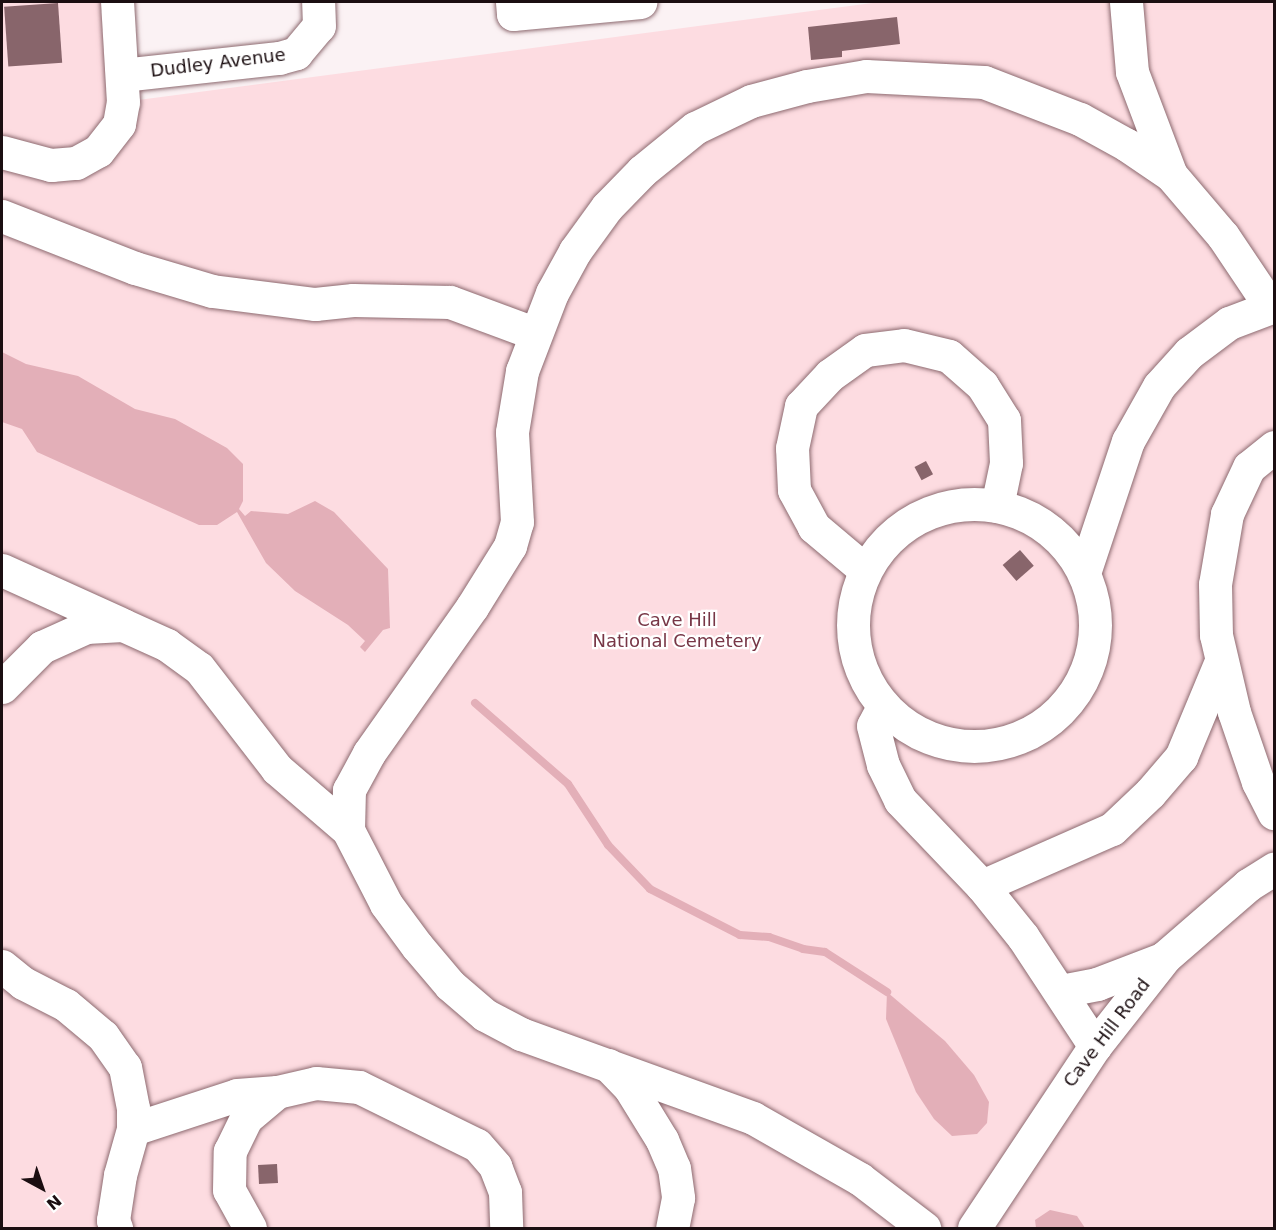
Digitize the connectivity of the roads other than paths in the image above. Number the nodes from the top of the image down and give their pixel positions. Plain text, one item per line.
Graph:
1 (117, 2) edge
2 (318, 2) edge
3 (512, 2) edge
4 (634, 2) edge
5 (1126, 2) edge
6 (560, 5) edge
7 (122, 75) junction
8 (2, 152) edge
9 (1171, 176) junction
10 (2, 216) edge
11 (1272, 306) edge
12 (534, 333) junction
13 (1275, 447) edge
14 (997, 506) junction
15 (2, 570) edge
16 (865, 570) junction
17 (1084, 573) junction
18 (123, 625) junction
19 (1221, 662) junction
20 (2, 687) edge
21 (883, 707) junction
22 (1275, 813) edge
23 (348, 830) junction
24 (1275, 869) edge
25 (981, 886) junction
26 (1165, 957) junction
27 (8, 977) edge
28 (1061, 991) junction
29 (1095, 1046) junction
30 (608, 1065) junction
31 (277, 1092) junction
32 (133, 1129) junction
33 (513, 1227) edge
34 (116, 1228) edge
35 (250, 1228) edge
36 (672, 1228) edge
37 (924, 1228) edge
38 (974, 1228) edge

1 - 7 street
2 - 7 street, Dudley Avenue
3 - 6 street
4 - 6 street
5 - 9 street
7 - 8 street
9 - 11 street
9 - 12 street
10 - 12 street
11 - 17 street
12 - 23 street
13 - 19 street
14 - 16 street
14 - 16 street
14 - 17 street
15 - 18 street
16 - 21 street
17 - 21 street
18 - 20 street
18 - 23 street
19 - 22 street
19 - 25 street
21 - 25 street
23 - 30 street
24 - 26 street, Cave Hill Road
25 - 28 street
26 - 28 street
26 - 29 street, Cave Hill Road
27 - 32 street
28 - 29 street
29 - 38 street, Cave Hill Road
30 - 36 street
30 - 37 street
31 - 32 street
31 - 33 street
31 - 35 street
32 - 34 street

